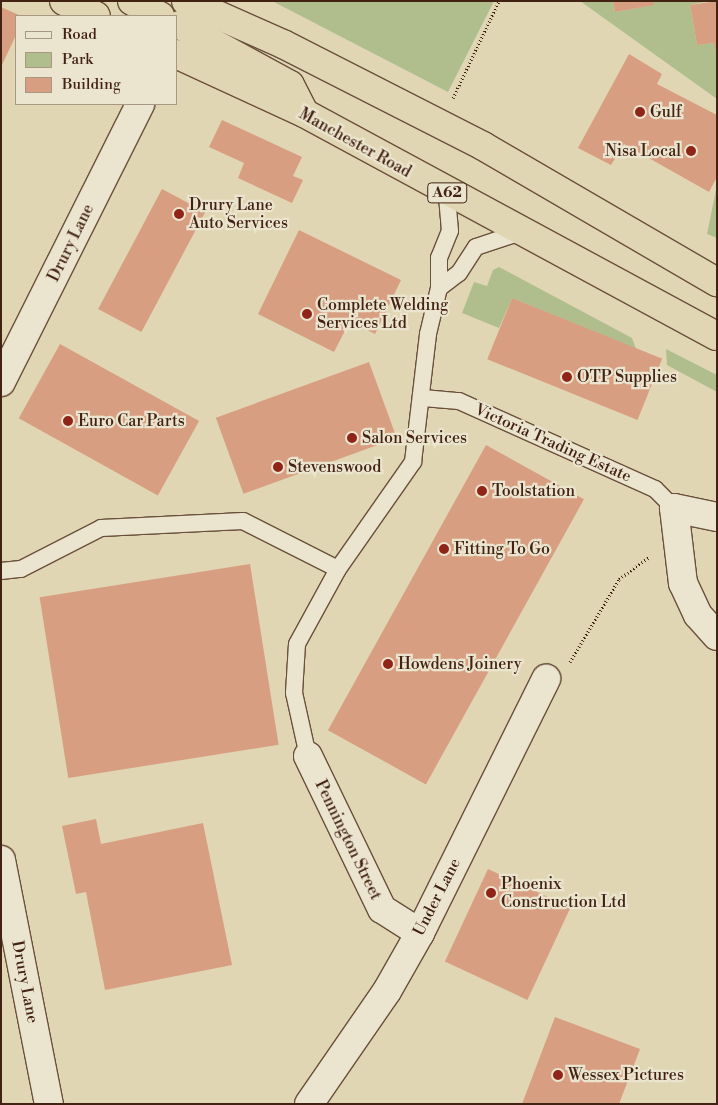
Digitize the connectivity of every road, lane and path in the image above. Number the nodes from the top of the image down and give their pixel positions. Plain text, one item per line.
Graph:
1 (64, 1) edge
2 (132, 1) edge
3 (499, 1) edge
4 (94, 15) edge
5 (172, 15) edge
6 (180, 18) edge
7 (178, 55) edge
8 (452, 99) dead end
9 (140, 105) edge
10 (304, 113) junction
11 (447, 193) junction
12 (521, 232) junction
13 (717, 282) edge
14 (440, 288) junction
15 (717, 336) edge
16 (1, 382) edge
17 (423, 398) junction
18 (674, 508) junction
19 (717, 516) edge
20 (677, 552) junction
21 (338, 569) junction
22 (1, 571) edge
23 (717, 636) edge
24 (543, 686) joint
25 (308, 756) joint
26 (1, 860) edge
27 (420, 933) junction
28 (9, 939) edge
29 (48, 1104) edge
30 (309, 1104) edge

1 - 4 highway
2 - 5 highway
3 - 8 path
6 - 10 highway
6 - 13 highway
7 - 10 highway, Manchester Road / A62
9 - 16 street, Drury Lane
10 - 11 highway, Manchester Road / A62
11 - 12 highway, Manchester Road / A62
11 - 14 lane
12 - 14 lane
12 - 15 highway, Manchester Road / A62
14 - 17 lane
17 - 18 lane, Victoria Trading Estate
17 - 21 lane
18 - 19 street
18 - 20 street
20 - 23 street
20 - 24 path
21 - 22 lane
21 - 25 lane
24 - 27 street, Under Lane
25 - 27 street, Pennington Street
26 - 28 street, Drury Lane
27 - 30 street, Under Lane
28 - 29 street, Drury Lane

